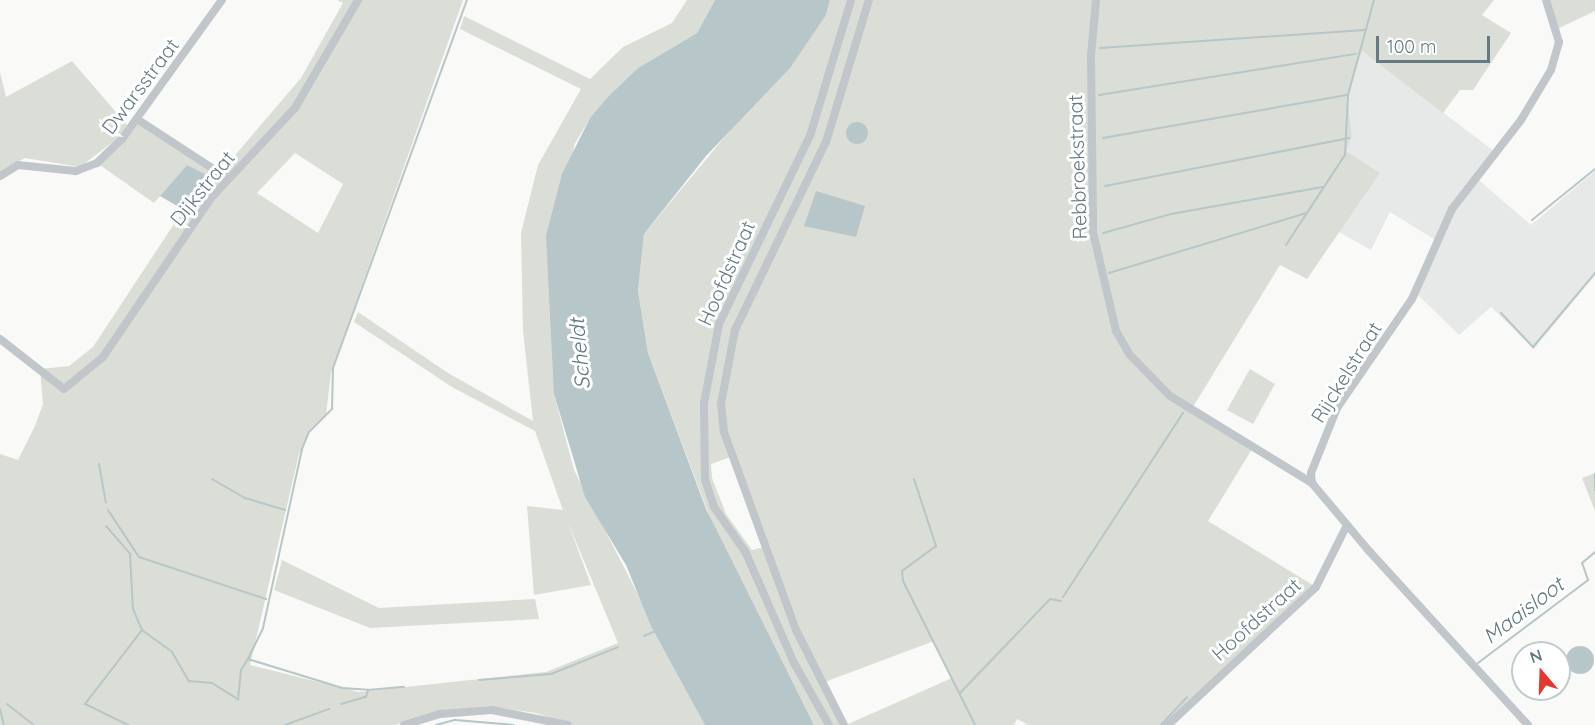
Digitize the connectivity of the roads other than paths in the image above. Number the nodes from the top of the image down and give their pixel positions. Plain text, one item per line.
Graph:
1 (222, 0) edge
2 (358, 0) edge
3 (851, 0) edge
4 (869, 0) edge
5 (1096, 0) edge
6 (1546, 0) edge
7 (137, 119) junction
8 (0, 176) edge
9 (226, 178) junction
10 (0, 339) edge
11 (1312, 483) junction
12 (1347, 525) junction
13 (404, 725) edge
14 (568, 725) edge
15 (829, 725) edge
16 (844, 725) edge
17 (1168, 725) edge
18 (1528, 725) edge

1 - 7 street, Dwarsstraat
2 - 9 street, Dijkstraat
3 - 15 street, Hoofdstraat
4 - 16 street, Hoofdstraat
5 - 11 street, Rebbroekstraat
6 - 11 street, Rijckelstraat
7 - 8 street, Dwarsstraat
7 - 9 street
9 - 10 street, Dijkstraat
11 - 12 street
12 - 17 street, Hoofdstraat
12 - 18 street
13 - 14 street

